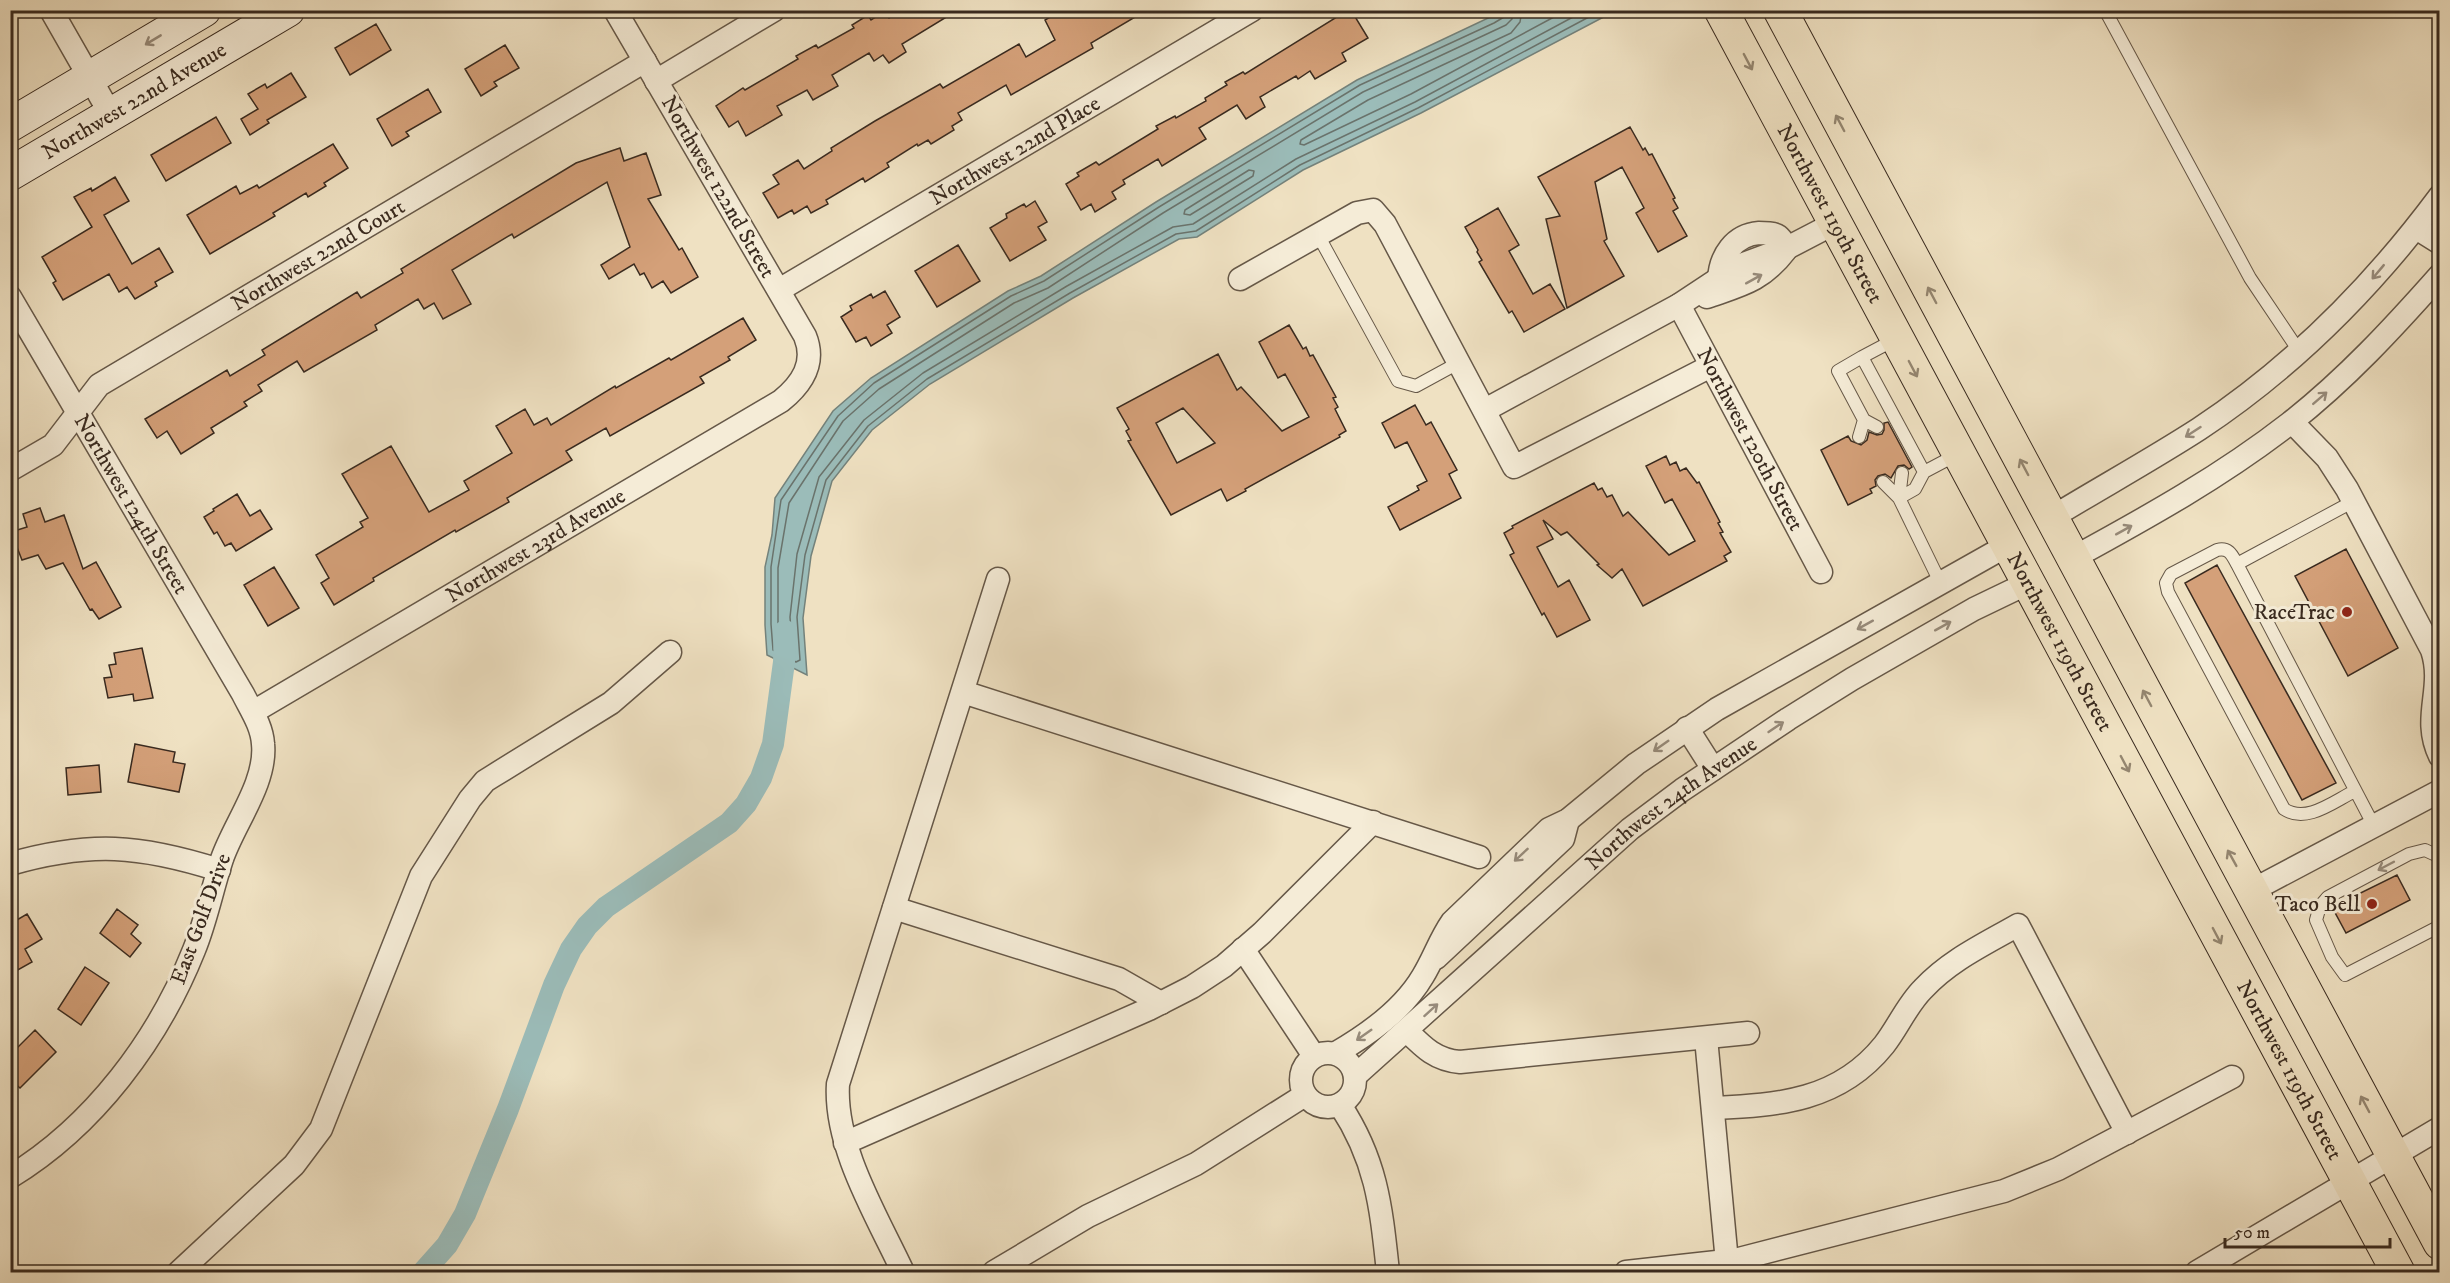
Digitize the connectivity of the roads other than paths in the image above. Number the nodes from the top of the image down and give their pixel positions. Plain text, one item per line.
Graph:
1 (51, 10) edge
2 (204, 10) edge
3 (288, 10) edge
4 (615, 10) edge
5 (774, 10) edge
6 (1252, 10) edge
7 (1721, 10) edge
8 (1780, 10) edge
9 (2105, 10) edge
10 (645, 61) junction
11 (90, 78) junction
12 (656, 81) junction
13 (111, 115) junction
14 (10, 125) edge
15 (10, 174) edge
16 (2439, 196) edge
17 (1835, 223) junction
18 (2416, 228) junction
19 (1318, 235) junction
20 (2439, 243) edge
21 (1788, 248) junction
22 (2439, 275) edge
23 (1240, 279) dead end
24 (779, 290) junction
25 (10, 297) edge
26 (1679, 305) junction
27 (1897, 339) junction
28 (2299, 351) junction
29 (1862, 357) junction
30 (1460, 362) junction
31 (1711, 366) junction
32 (807, 368) joint
33 (1485, 410) junction
34 (78, 413) junction
35 (1864, 420) junction
36 (2292, 422) junction
37 (1877, 427) dead end
38 (1859, 437) dead end
39 (1958, 453) junction
40 (10, 470) edge
41 (1902, 472) dead end
42 (1924, 472) junction
43 (1883, 482) dead end
44 (1899, 498) junction
45 (2354, 501) junction
46 (2051, 518) junction
47 (2008, 545) junction
48 (2073, 558) junction
49 (2237, 564) junction
50 (1821, 572) dead end
51 (998, 579) dead end
52 (1940, 582) junction
53 (2028, 583) junction
54 (670, 652) dead end
55 (963, 692) junction
56 (253, 712) junction
57 (1687, 728) junction
58 (2439, 756) edge
59 (1713, 769) junction
60 (2355, 790) junction
61 (2439, 791) edge
62 (1568, 820) junction
63 (1373, 822) junction
64 (2374, 826) junction
65 (1479, 857) dead end
66 (2439, 857) edge
67 (10, 864) edge
68 (219, 870) junction
69 (2251, 891) junction
70 (894, 908) junction
71 (2439, 926) edge
72 (1471, 927) junction
73 (1243, 949) junction
74 (1493, 953) junction
75 (1431, 962) junction
76 (1161, 1003) junction
77 (1407, 1031) junction
78 (1748, 1034) dead end
79 (1706, 1038) junction
80 (1325, 1055) junction
81 (1355, 1076) junction
82 (2232, 1077) dead end
83 (1305, 1095) junction
84 (1340, 1105) junction
85 (1714, 1108) junction
86 (2439, 1128) edge
87 (2127, 1133) junction
88 (845, 1143) junction
89 (2393, 1155) junction
90 (10, 1177) edge
91 (2350, 1182) junction
92 (2439, 1243) edge
93 (1727, 1262) junction
94 (179, 1272) edge
95 (903, 1272) edge
96 (994, 1272) edge
97 (1388, 1272) edge
98 (1626, 1272) edge
99 (2197, 1272) edge
100 (2398, 1272) edge

1 - 11 street
2 -> 11 main road, Northwest 22nd Avenue
3 - 13 main road, Northwest 22nd Avenue
4 - 10 street, Northwest 122nd Street
5 - 12 street
6 - 24 street, Northwest 22nd Place
7 -> 17 highway, Northwest 119th Street
46 -> 8 highway
9 - 28 lane
10 - 12 street, Northwest 122nd Street
10 - 34 street, Northwest 22nd Court
11 - 13 street
11 - 14 main road, Northwest 22nd Avenue
12 - 24 street, Northwest 122nd Street
13 - 15 main road, Northwest 22nd Avenue
16 - 18 street
17 - 21 street
17 - 27 highway, Northwest 119th Street
18 - 20 street
18 -> 28 street
19 - 23 street
19 - 30 lane
19 - 30 street
26 -> 21 street
21 - 26 street
36 -> 22 street
24 - 32 street, Northwest 122nd Street
25 - 34 street, Northwest 124th Street
26 - 31 street, Northwest 120th Street
26 - 33 street
27 - 29 lane
27 -> 39 highway, Northwest 119th Street
28 -> 46 street
29 - 35 lane
29 - 42 lane
30 - 33 street
31 - 33 street
31 - 50 street, Northwest 120th Street
32 - 56 street, Northwest 23rd Avenue
34 - 40 street, Northwest 22nd Court
34 - 56 street, Northwest 124th Street
35 - 37 lane
35 - 38 lane
36 - 45 street
48 -> 36 street
39 - 42 lane
39 - 47 highway, Northwest 119th Street
41 - 44 lane
42 - 44 lane
43 - 44 lane
44 - 52 lane
45 - 49 lane
45 - 58 street
46 - 47 highway
46 - 48 highway
47 - 52 street, Northwest 24th Avenue
47 - 53 highway, Northwest 119th Street
48 - 53 highway
69 -> 48 highway
49 - 60 lane
49 - 60 lane
51 - 55 street
52 -> 57 street, Northwest 24th Avenue
59 -> 53 street, Northwest 24th Avenue
53 -> 91 highway, Northwest 119th Street
54 - 94 street
55 - 63 street
55 - 70 street
56 - 68 street, East Golf Drive
57 - 59 street
57 -> 62 street, Northwest 24th Avenue
59 - 74 street, Northwest 24th Avenue
60 - 64 lane
61 - 64 street
62 - 72 street, Northwest 24th Avenue
62 -> 75 street, Northwest 24th Avenue
63 - 65 street
63 - 73 street
64 - 69 street
66 -> 71 lane
67 - 68 street
68 - 90 street, East Golf Drive
89 -> 69 highway
70 - 76 street
70 - 88 street
72 - 74 street
72 - 75 street, Northwest 24th Avenue
73 - 76 street
73 - 80 street
77 -> 74 street, Northwest 24th Avenue
75 -> 80 street, Northwest 24th Avenue
76 - 88 street
77 - 79 street
77 - 81 street, Northwest 24th Avenue
78 - 79 street
79 - 85 street
80 - 81 street
80 - 83 street
81 - 84 street
82 - 87 street
83 - 84 street
83 - 96 street
84 - 97 street
85 - 87 street
85 - 93 street
86 - 89 street
87 - 93 street
88 - 95 street
89 - 91 street
89 - 92 highway
91 - 99 street
91 - 100 highway, Northwest 119th Street
93 - 98 street

